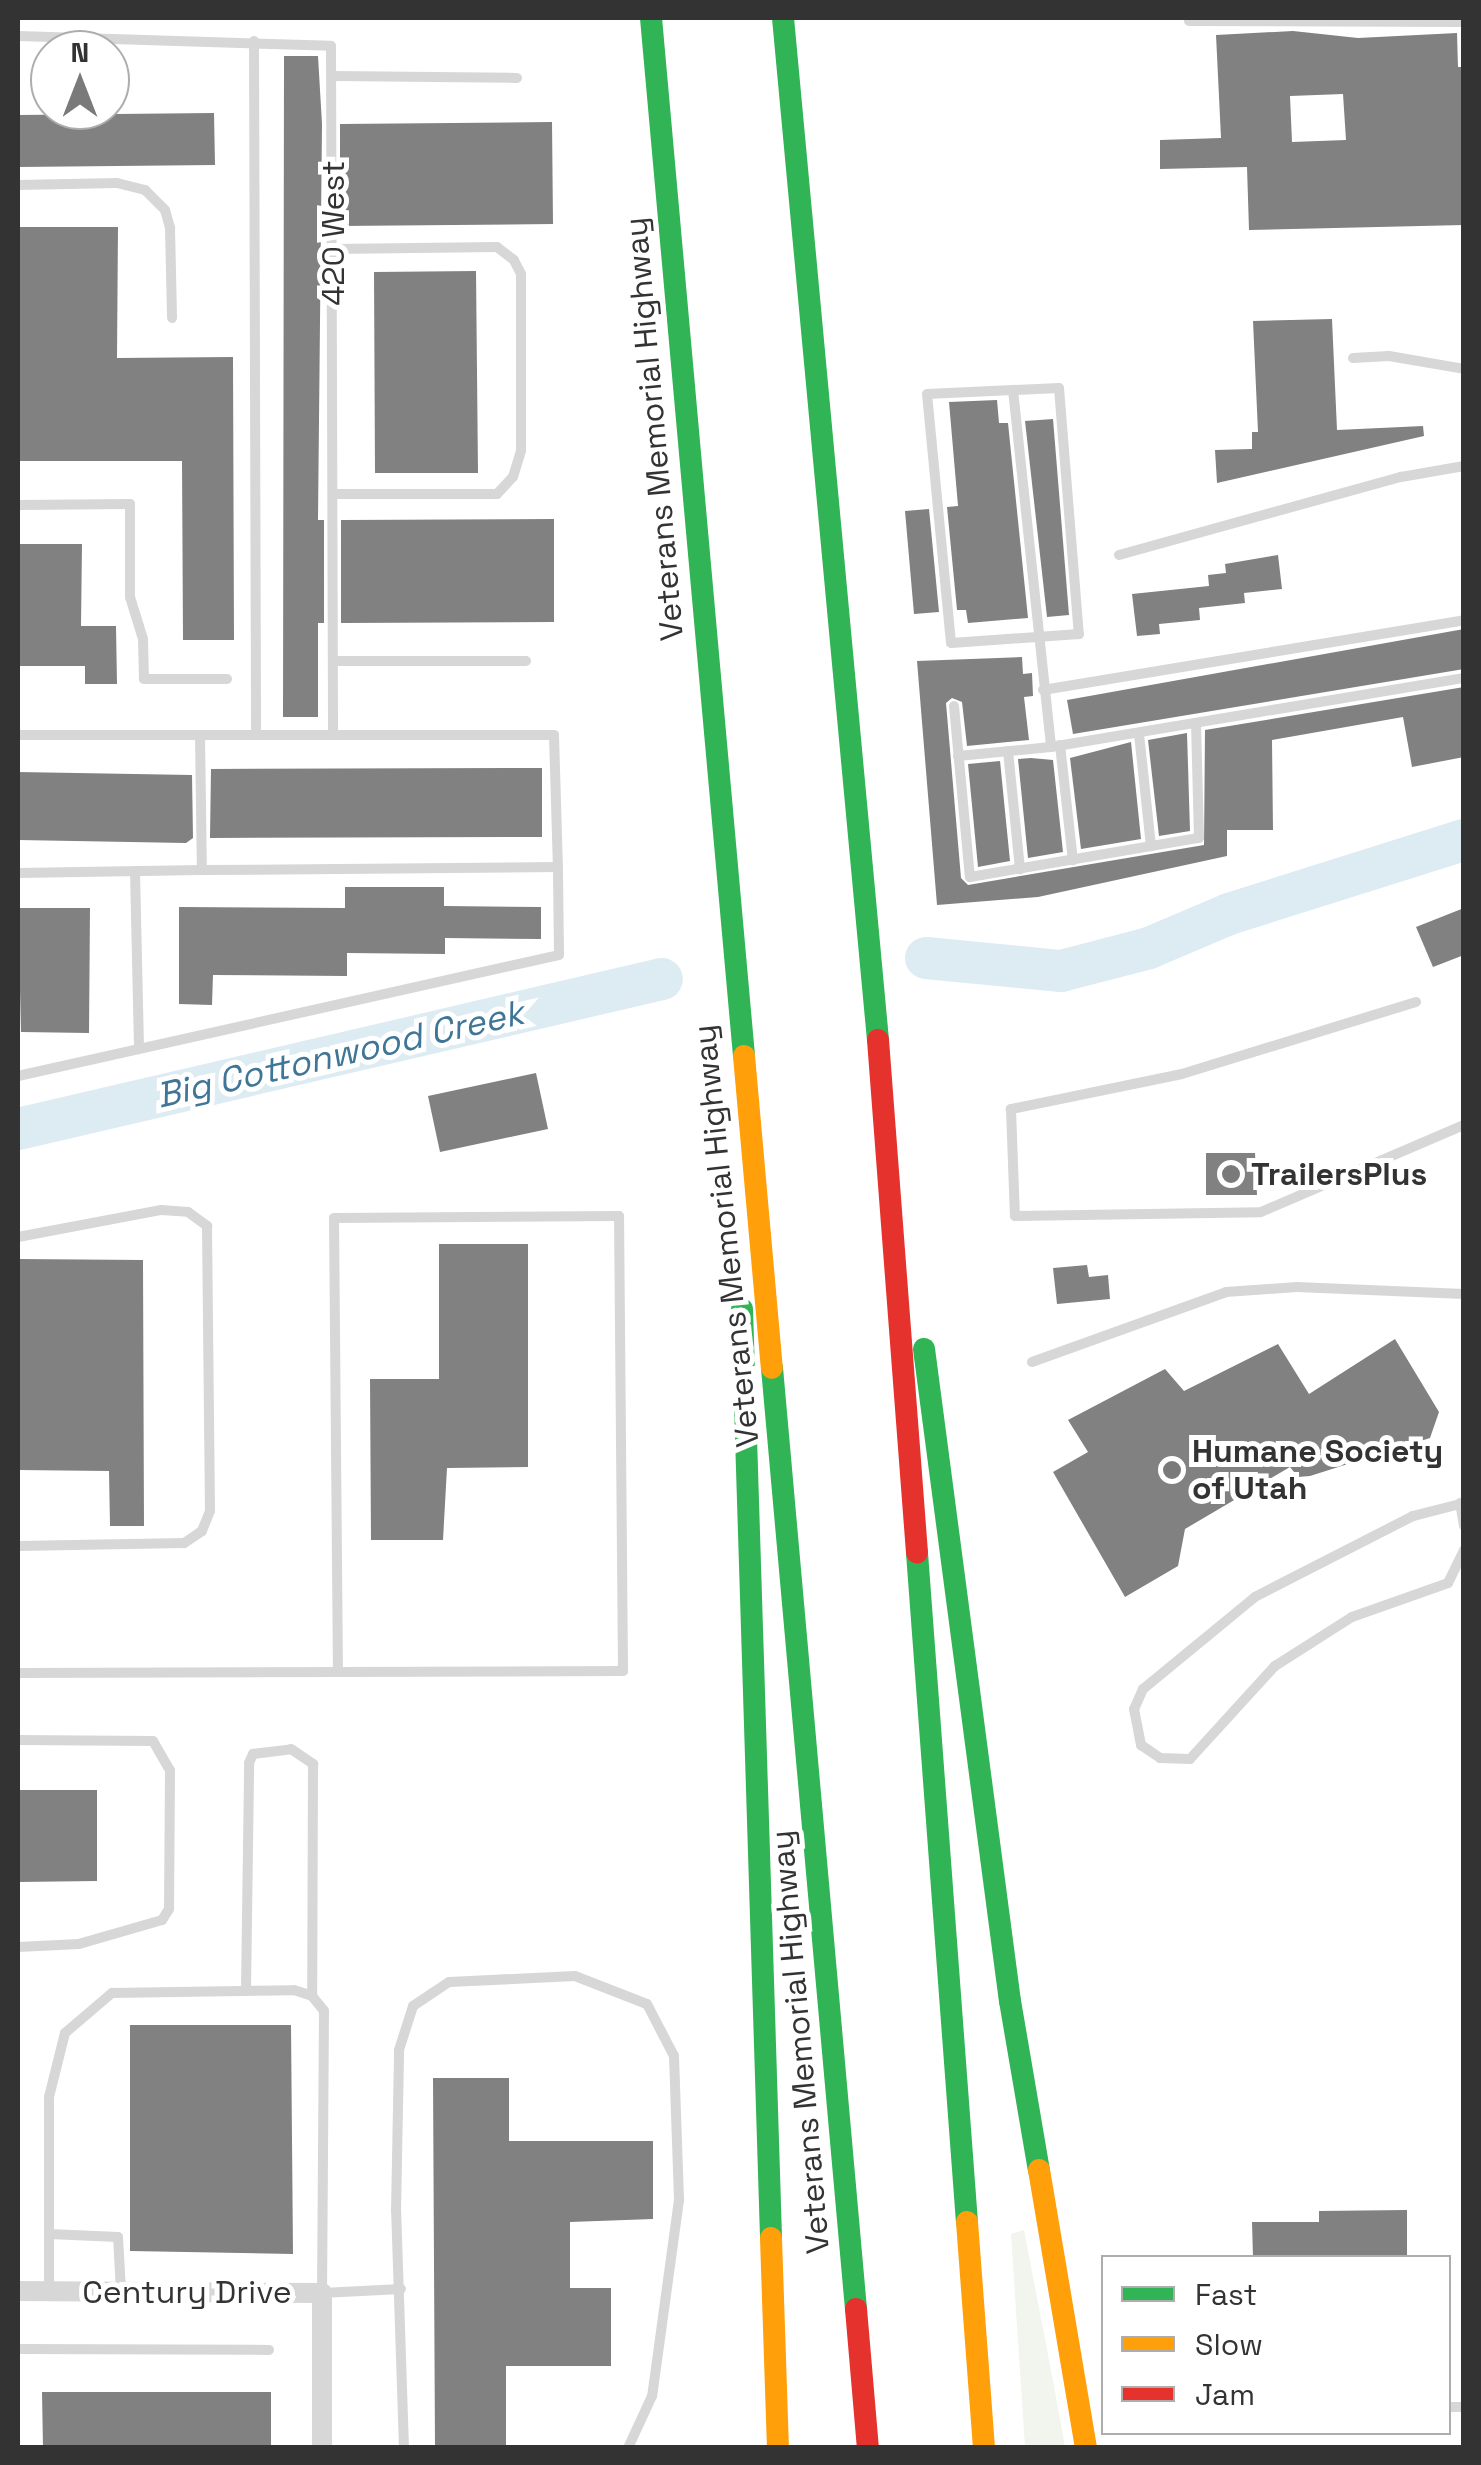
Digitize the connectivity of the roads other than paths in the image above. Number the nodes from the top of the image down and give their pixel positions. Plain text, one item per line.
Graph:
1 (651, 18) edge
2 (782, 18) edge
3 (1189, 21) dead end
4 (1464, 22) edge
5 (18, 36) edge
6 (254, 41) junction
7 (334, 76) junction
8 (516, 78) dead end
9 (18, 184) edge
10 (333, 248) junction
11 (172, 318) dead end
12 (1352, 358) dead end
13 (1464, 370) edge
14 (1013, 390) junction
15 (1464, 466) edge
16 (333, 494) junction
17 (18, 505) edge
18 (1118, 555) dead end
19 (1464, 620) edge
20 (1036, 638) junction
21 (333, 661) junction
22 (526, 661) dead end
23 (1464, 678) edge
24 (227, 679) dead end
25 (1043, 690) junction
26 (954, 706) dead end
27 (1196, 725) junction
28 (1140, 734) junction
29 (18, 735) edge
30 (200, 735) junction
31 (256, 735) junction
32 (333, 735) junction
33 (1056, 746) junction
34 (1008, 752) junction
35 (958, 756) junction
36 (1152, 846) junction
37 (1073, 860) junction
38 (558, 867) junction
39 (1020, 869) junction
40 (202, 870) junction
41 (135, 871) junction
42 (18, 873) edge
43 (871, 945) junction
44 (732, 966) junction
45 (1416, 1002) dead end
46 (139, 1046) junction
47 (18, 1076) edge
48 (1464, 1125) edge
49 (18, 1237) edge
50 (1464, 1294) edge
51 (1032, 1362) dead end
52 (1462, 1503) edge
53 (1464, 1526) edge
54 (18, 1546) edge
55 (1464, 1550) edge
56 (18, 1672) edge
57 (338, 1672) junction
58 (18, 1740) edge
59 (18, 1947) edge
60 (246, 1990) junction
61 (312, 1996) junction
62 (49, 2234) junction
63 (401, 2289) junction
64 (18, 2291) edge
65 (49, 2291) junction
66 (121, 2291) junction
67 (322, 2292) junction
68 (18, 2349) edge
69 (269, 2350) dead end
70 (322, 2448) edge
71 (404, 2448) edge
72 (628, 2448) edge
73 (778, 2448) edge
74 (868, 2448) edge
75 (984, 2448) edge
76 (1086, 2448) edge

1 - 44 highway, Veterans Memorial Highway
2 - 43 highway
3 - 4 lane
5 - 6 lane
6 - 7 lane
6 - 31 lane
7 - 8 lane
7 - 10 lane, 420 West
9 - 11 lane
10 - 16 lane, 420 West
10 - 16 lane
12 - 13 lane
14 - 20 lane
14 - 20 lane
14 - 20 lane
15 - 18 lane
16 - 21 lane, 420 West
17 - 24 lane
19 - 25 lane
20 - 25 lane
21 - 22 lane
21 - 32 lane, 420 West
23 - 27 lane
25 - 33 lane
26 - 35 lane
27 - 28 lane
27 - 36 lane
28 - 33 lane
28 - 36 lane
29 - 30 lane
30 - 31 lane
30 - 40 lane
31 - 32 lane
32 - 38 lane
33 - 34 lane
33 - 37 lane
34 - 35 lane
34 - 39 lane
35 - 39 lane
36 - 37 lane
37 - 39 lane
38 - 40 lane
38 - 46 lane
40 - 41 lane
41 - 42 lane
41 - 46 lane
43 - 75 highway
43 - 76 highway
44 - 73 highway
44 - 74 highway, Veterans Memorial Highway
45 - 48 lane
46 - 47 lane
49 - 54 lane
50 - 51 lane
52 - 53 lane
52 - 55 lane
56 - 57 lane
57 - 57 lane
58 - 59 lane
60 - 61 lane
60 - 61 lane
60 - 62 lane
61 - 67 lane
62 - 65 lane
62 - 66 lane
63 - 67 lane
63 - 71 lane
63 - 72 lane
64 - 65 street, Century Drive
65 - 66 street, Century Drive
66 - 67 street, Century Drive
67 - 70 street, Century Drive
68 - 69 lane

